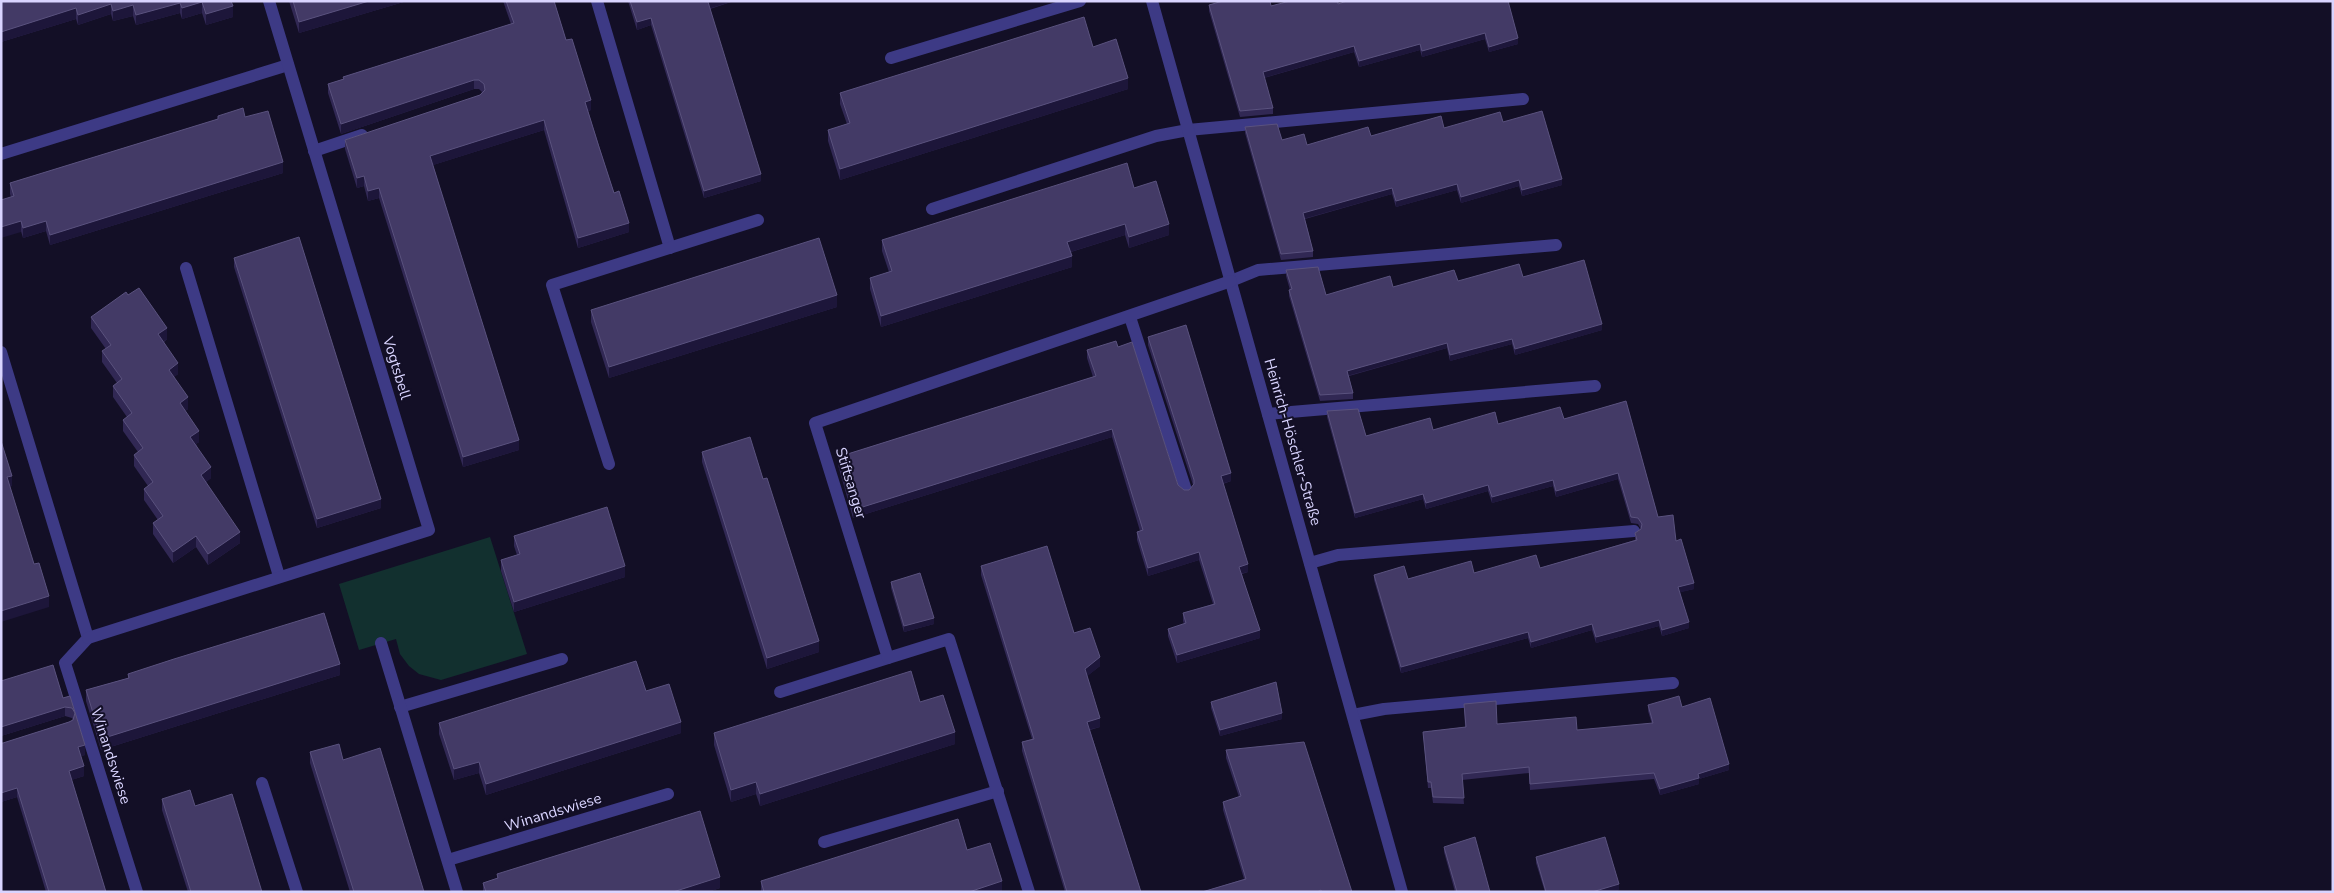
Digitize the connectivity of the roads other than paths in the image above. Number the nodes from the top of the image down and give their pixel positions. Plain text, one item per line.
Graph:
1 (270, 1) edge
2 (597, 1) edge
3 (1080, 1) edge
4 (1152, 1) edge
5 (891, 58) dead end
6 (288, 65) junction
7 (1523, 99) dead end
8 (378, 130) edge
9 (1188, 130) junction
10 (314, 151) junction
11 (1, 154) edge
12 (932, 209) dead end
13 (758, 220) dead end
14 (1556, 245) dead end
15 (670, 248) junction
16 (186, 268) dead end
17 (1231, 280) junction
18 (1130, 317) junction
19 (1, 352) edge
20 (1595, 386) dead end
21 (1268, 414) junction
22 (609, 464) dead end
23 (1186, 490) edge
24 (1634, 530) dead end
25 (1310, 563) junction
26 (279, 576) junction
27 (88, 638) junction
28 (381, 643) dead end
29 (888, 658) junction
30 (562, 659) dead end
31 (1673, 683) dead end
32 (780, 692) dead end
33 (400, 707) junction
34 (1353, 716) junction
35 (262, 783) dead end
36 (998, 791) junction
37 (668, 794) dead end
38 (824, 842) dead end
39 (448, 860) junction
40 (137, 892) edge
41 (297, 892) edge
42 (458, 892) edge
43 (1029, 892) edge
44 (1402, 892) edge

1 - 6 street, Vogtsbell
2 - 15 street
3 - 5 street
4 - 9 street, Heinrich-Höschler-Straße
6 - 10 street, Vogtsbell
6 - 11 street
7 - 9 street
8 - 10 street
9 - 12 street
9 - 17 street, Heinrich-Höschler-Straße
10 - 26 street, Vogtsbell
13 - 15 street
14 - 17 street, Stiftsanger
15 - 22 street
16 - 26 street
17 - 18 street, Stiftsanger
17 - 21 street, Heinrich-Höschler-Straße
18 - 23 street
18 - 29 street, Stiftsanger
19 - 27 street
20 - 21 street
21 - 25 street, Heinrich-Höschler-Straße
24 - 25 street
25 - 34 street, Heinrich-Höschler-Straße
26 - 27 street, Vogtsbell
27 - 40 street, Winandswiese
28 - 33 street
29 - 32 street
29 - 36 street
30 - 33 street
31 - 34 street
33 - 39 street
34 - 44 street, Heinrich-Höschler-Straße
35 - 41 street
36 - 38 street
36 - 43 street
37 - 39 street, Winandswiese
39 - 42 street

